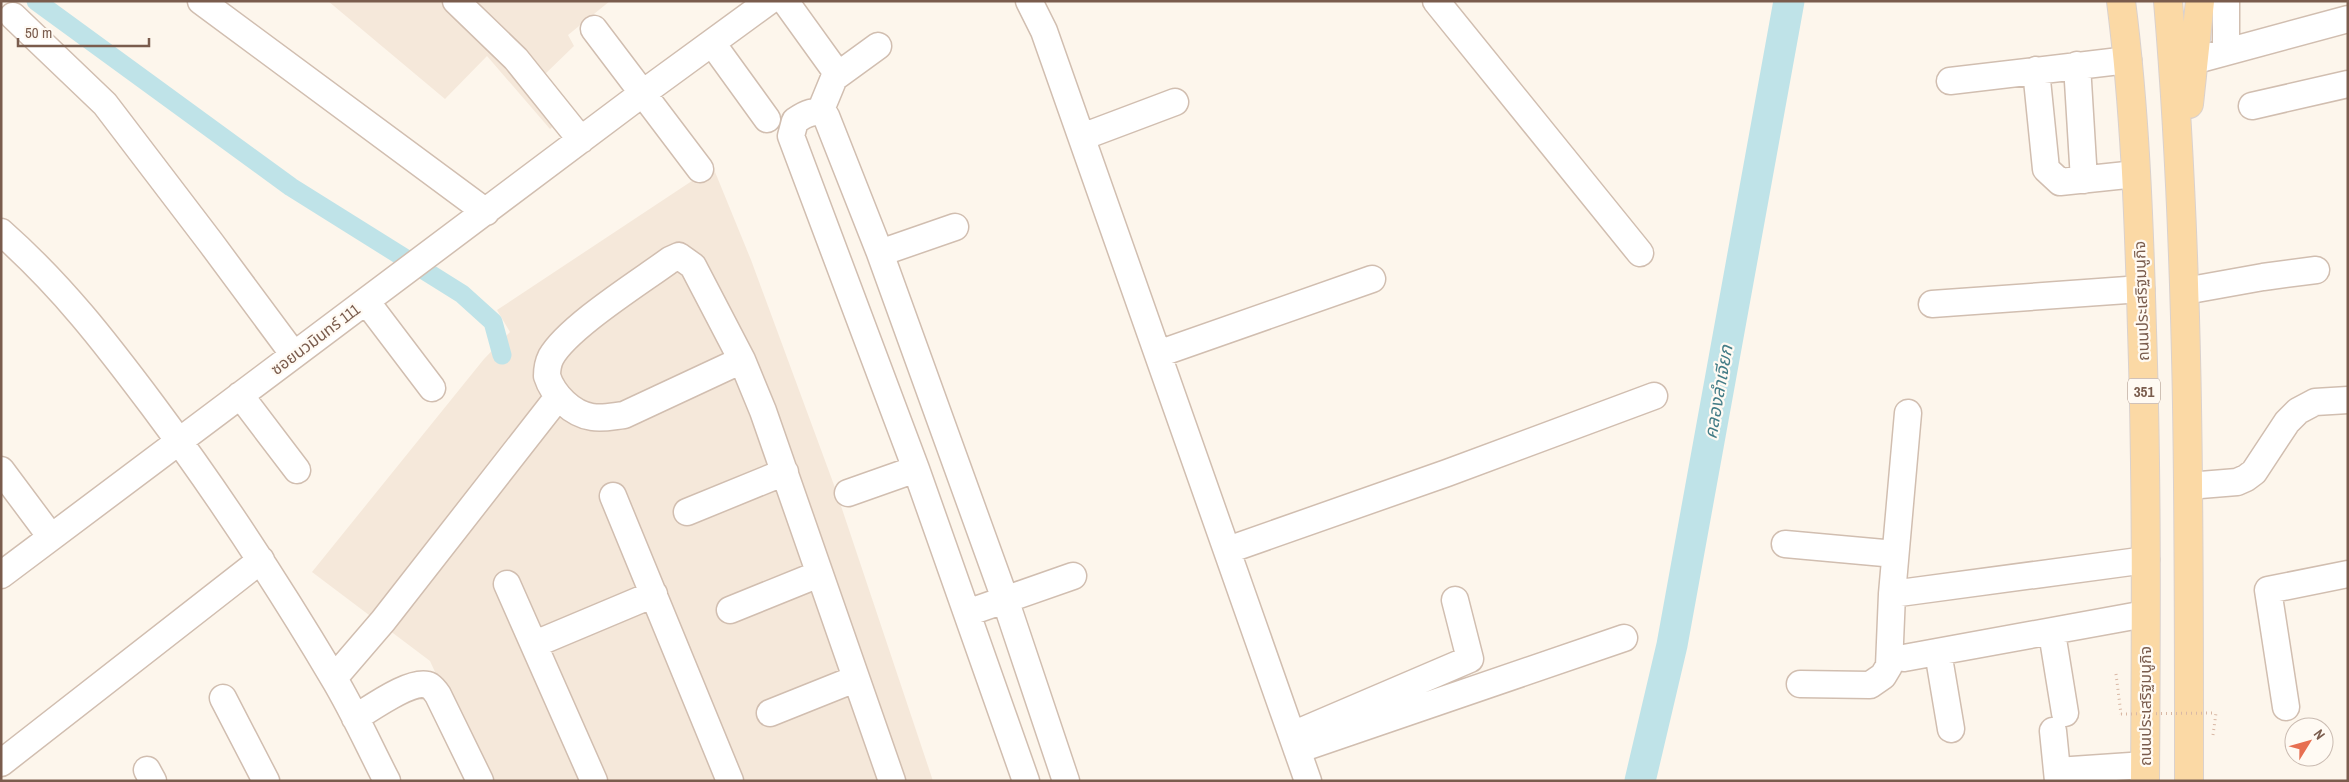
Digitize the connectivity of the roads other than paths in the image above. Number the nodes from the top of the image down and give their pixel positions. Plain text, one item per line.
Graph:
1 (456, 1) edge
2 (1028, 1) edge
3 (1436, 1) edge
4 (2121, 1) edge
5 (2168, 1) edge
6 (2200, 1) edge
7 (2226, 1) edge
8 (772, 2) edge
9 (208, 3) edge
10 (13, 16) dead end
11 (2348, 19) edge
12 (594, 29) dead end
13 (712, 43) junction
14 (878, 46) dead end
15 (2226, 52) junction
16 (2128, 60) junction
17 (2193, 61) junction
18 (2077, 65) junction
19 (834, 69) dead end
20 (2036, 70) junction
21 (1950, 81) dead end
22 (2348, 84) edge
23 (643, 93) junction
24 (1175, 102) dead end
25 (2252, 106) dead end
26 (820, 112) junction
27 (767, 119) dead end
28 (1082, 138) junction
29 (581, 140) junction
30 (700, 169) dead end
31 (2136, 174) junction
32 (2084, 180) junction
33 (2180, 185) junction
34 (486, 212) junction
35 (955, 227) dead end
36 (1, 232) edge
37 (880, 253) junction
38 (1640, 253) dead end
39 (2316, 270) dead end
40 (1372, 279) dead end
41 (2141, 289) junction
42 (2185, 291) junction
43 (366, 301) junction
44 (1932, 304) dead end
45 (1158, 354) junction
46 (294, 355) junction
47 (742, 360) junction
48 (432, 388) dead end
49 (240, 395) junction
50 (1654, 396) dead end
51 (558, 397) junction
52 (2348, 400) edge
53 (1908, 412) dead end
54 (180, 442) junction
55 (916, 469) junction
56 (1, 470) edge
57 (297, 470) dead end
58 (785, 472) junction
59 (2188, 486) junction
60 (848, 493) dead end
61 (613, 496) dead end
62 (687, 512) dead end
63 (51, 537) junction
64 (1785, 544) dead end
65 (1228, 550) junction
66 (1895, 554) junction
67 (261, 560) junction
68 (2146, 560) junction
69 (819, 574) junction
70 (2348, 574) edge
71 (1, 575) edge
72 (1073, 576) dead end
73 (507, 584) dead end
74 (654, 594) junction
75 (1892, 594) junction
76 (1006, 599) junction
77 (1455, 600) dead end
78 (730, 610) dead end
79 (967, 613) junction
80 (2145, 614) junction
81 (2052, 632) junction
82 (1624, 638) dead end
83 (535, 644) junction
84 (1938, 652) junction
85 (1904, 658) dead end
86 (334, 678) junction
87 (855, 679) junction
88 (1800, 684) dead end
89 (223, 698) dead end
90 (2286, 708) dead end
91 (770, 713) dead end
92 (354, 718) junction
93 (1951, 729) dead end
94 (1294, 743) junction
95 (1, 763) edge
96 (2145, 773) edge
97 (2058, 776) edge
98 (266, 781) edge
99 (387, 781) edge
100 (480, 781) edge
101 (594, 781) edge
102 (730, 781) edge
103 (892, 781) edge
104 (1026, 781) edge
105 (1066, 781) edge
106 (1308, 781) edge
107 (2189, 781) edge

1 - 29 street
2 - 28 street
3 - 38 street
4 - 16 main road, ถนนประเสริฐมนูกิจ / 351
5 - 33 main road
6 - 17 main road
7 - 15 street
8 - 13 street, ซอยนวมินทร์ 111
8 - 19 street
9 - 34 street
10 - 46 street
11 - 15 street
12 - 23 street
13 - 23 street, ซอยนวมินทร์ 111
13 - 27 street
14 - 26 street
15 - 17 street
16 - 18 street
16 - 31 main road, ถนนประเสริฐมนูกิจ / 351
17 - 33 main road
18 - 20 street
18 - 32 street
20 - 21 street
20 - 32 street
22 - 25 street
23 - 29 street, ซอยนวมินทร์ 111
23 - 30 street
24 - 28 street
26 - 37 street
26 - 55 street
28 - 45 street
29 - 34 street, ซอยนวมินทร์ 111
31 - 32 street
31 - 41 main road, ถนนประเสริฐมนูกิจ / 351
33 - 42 main road
34 - 43 street, ซอยนวมินทร์ 111
35 - 37 street
36 - 54 street
37 - 76 street
39 - 42 street
40 - 45 street
41 - 44 street
41 - 68 main road, ถนนประเสริฐมนูกิจ / 351
42 - 59 main road
43 - 46 street, ซอยนวมินทร์ 111
43 - 48 street
45 - 65 street
46 - 49 street, ซอยนวมินทร์ 111
47 - 51 street
47 - 51 street
47 - 58 street
49 - 54 street, ซอยนวมินทร์ 111
49 - 57 street
50 - 65 street
51 - 86 street
52 - 59 street
53 - 66 street
54 - 63 street, ซอยนวมินทร์ 111
54 - 67 street
55 - 60 street
55 - 79 street
56 - 63 street
58 - 62 street
58 - 69 street
59 - 107 main road
61 - 74 street
63 - 71 street, ซอยนวมินทร์ 111
64 - 66 street
65 - 94 street
66 - 75 street
67 - 86 street
67 - 95 street
68 - 75 street
68 - 80 main road, ถนนประเสริฐมนูกิจ / 351
69 - 78 street
69 - 87 street
70 - 90 street
72 - 76 street
73 - 83 street
74 - 83 street
74 - 102 street
75 - 88 street
76 - 79 street
76 - 105 street
77 - 94 street
79 - 104 street
80 - 81 street
80 - 96 main road, ถนนประเสริฐมนูกิจ / 351
81 - 84 street
81 - 97 street
82 - 94 street
83 - 101 street
84 - 85 street
84 - 93 street
86 - 92 street
87 - 91 street
87 - 103 street
89 - 98 street
92 - 99 street
92 - 100 street
94 - 106 street
96 - 97 street

